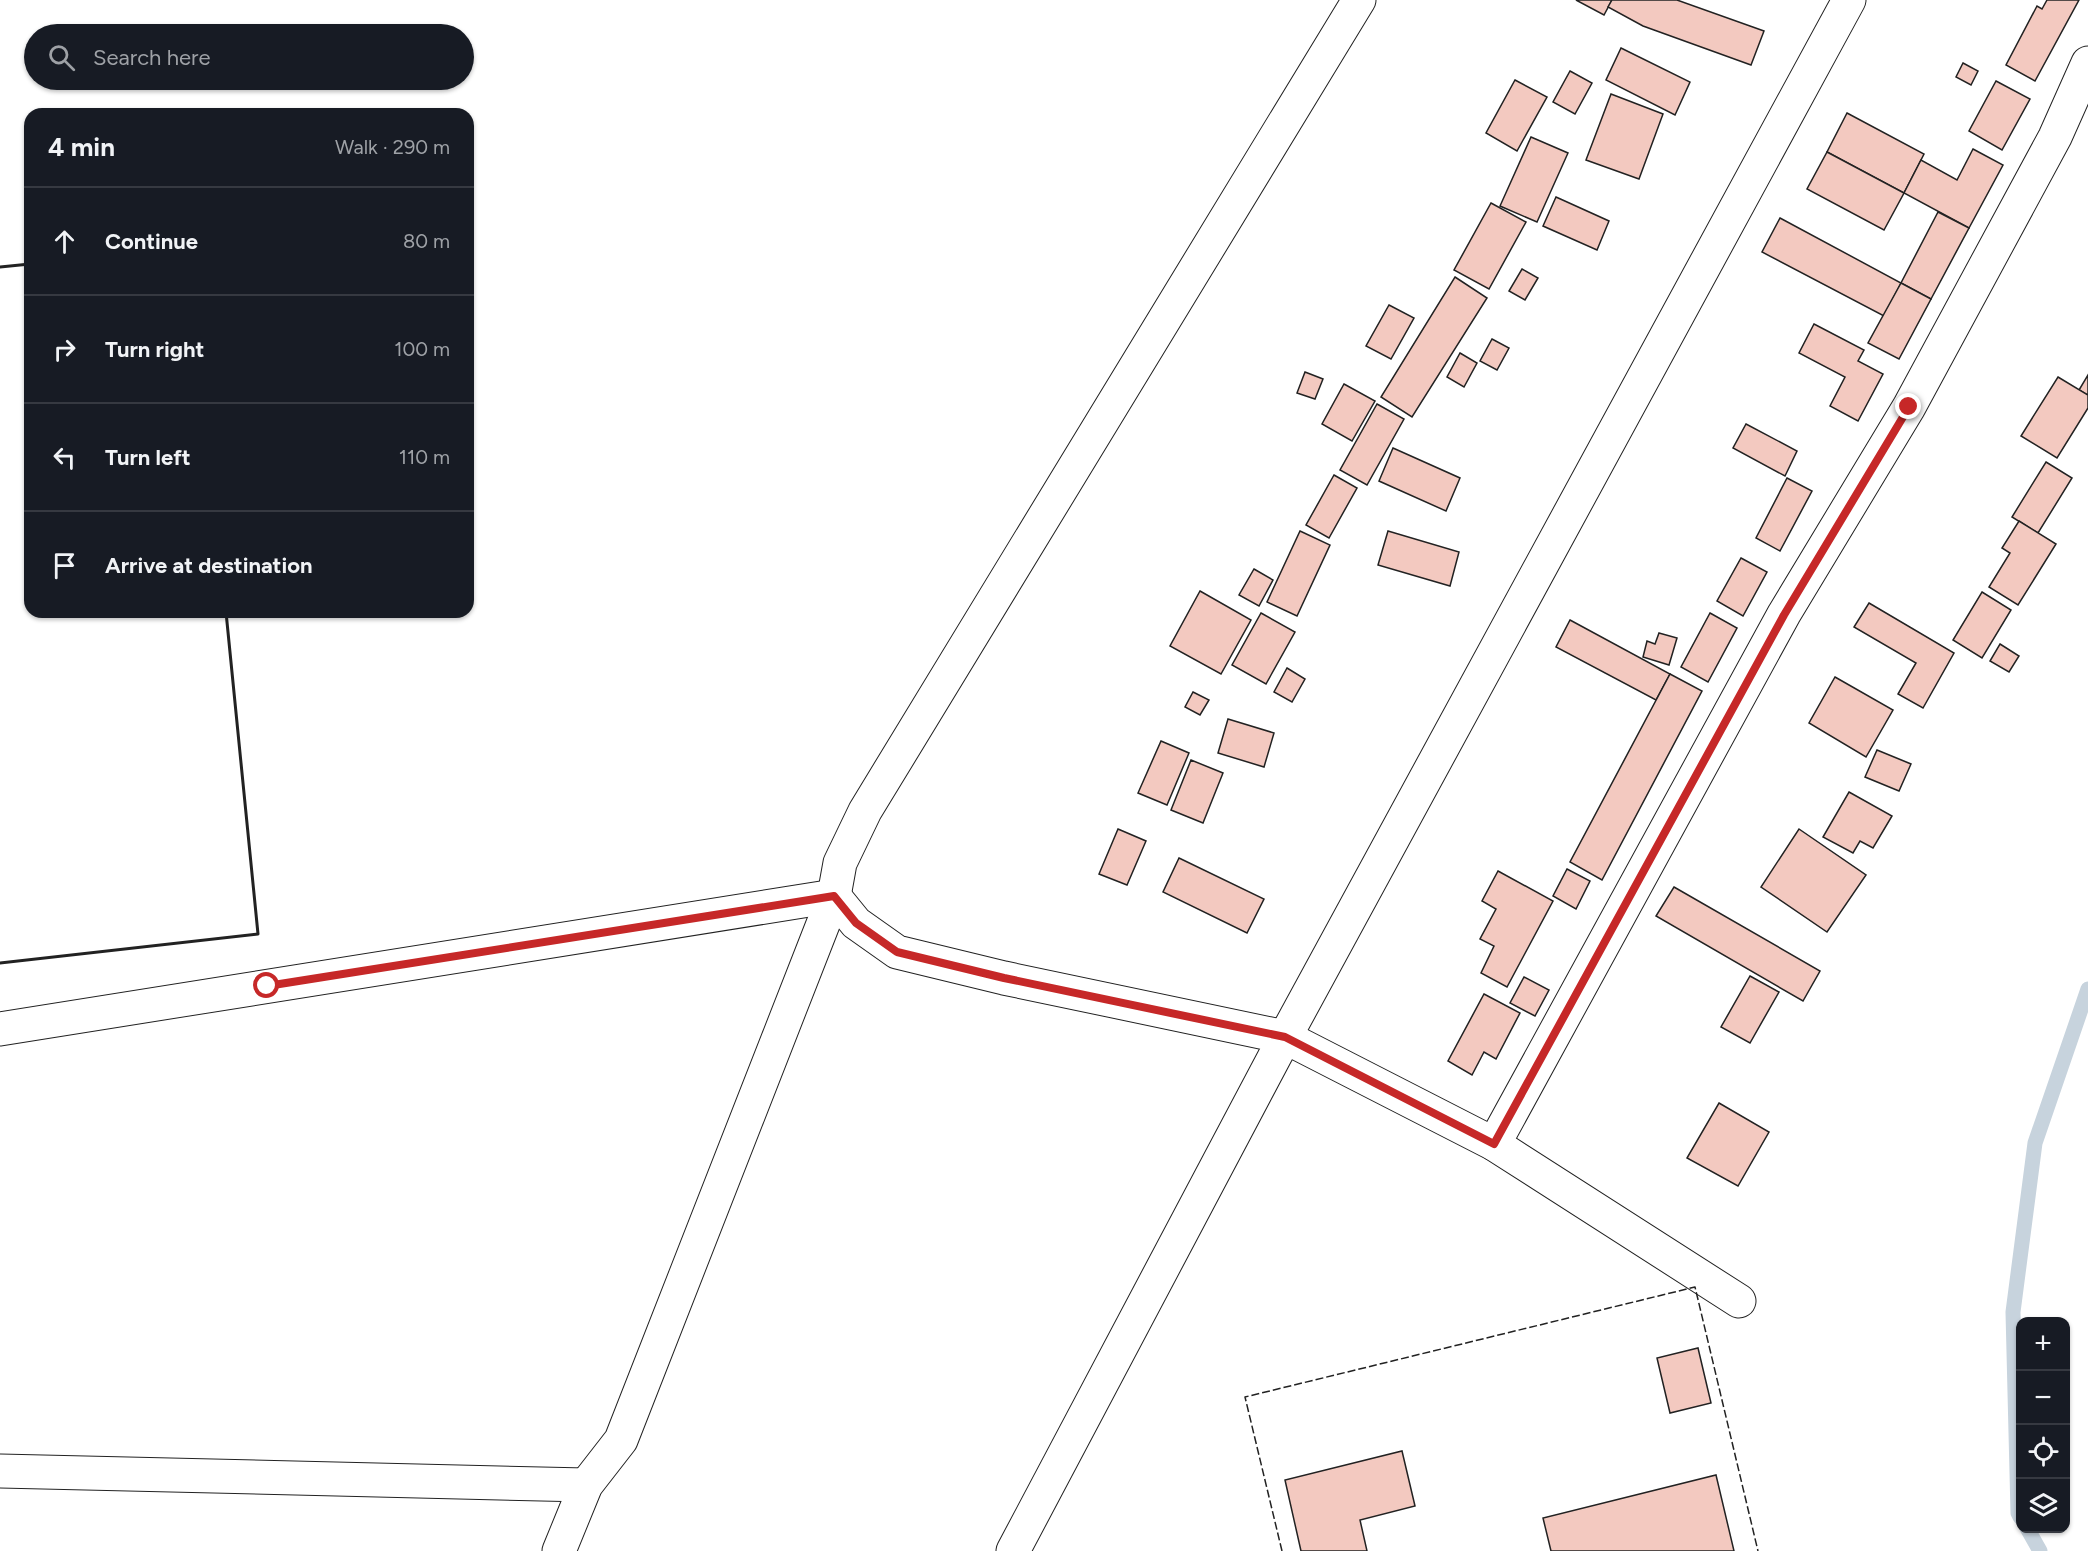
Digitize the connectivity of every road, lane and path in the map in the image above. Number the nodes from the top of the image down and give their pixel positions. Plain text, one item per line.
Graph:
1 (1359, 0) edge
2 (1850, 0) edge
3 (2088, 63) edge
4 (834, 896) junction
5 (0, 1029) edge
6 (1285, 1037) junction
7 (1494, 1144) junction
8 (1739, 1301) dead end
9 (0, 1471) edge
10 (586, 1485) junction
11 (559, 1551) edge
12 (1013, 1551) edge

1 - 4 street
2 - 6 street
3 - 7 street
4 - 5 street
4 - 6 street
4 - 10 street
6 - 7 street
6 - 12 street
7 - 8 street
9 - 10 street
10 - 11 street

